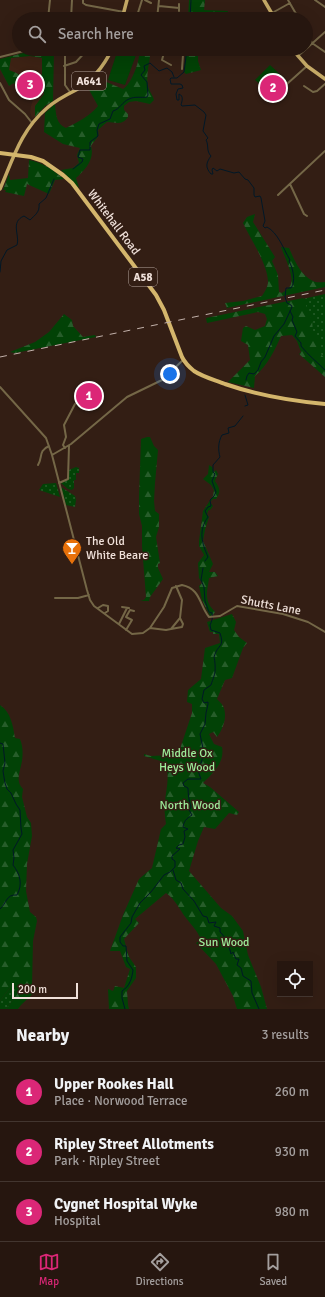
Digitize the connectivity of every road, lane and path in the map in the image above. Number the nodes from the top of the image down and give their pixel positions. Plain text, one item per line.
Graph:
1 (50, 0) edge
2 (72, 0) edge
3 (83, 0) edge
4 (128, 0) edge
5 (142, 0) edge
6 (145, 0) edge
7 (159, 0) edge
8 (264, 0) edge
9 (315, 0) edge
10 (289, 1) edge
11 (151, 3) dead end
12 (179, 4) dead end
13 (158, 6) junction
14 (325, 7) edge
15 (49, 12) edge
16 (71, 12) edge
17 (124, 12) joint
18 (138, 12) edge
19 (158, 12) edge
20 (271, 12) edge
21 (273, 12) edge
22 (295, 12) edge
23 (325, 32) edge
24 (313, 42) edge
25 (313, 44) edge
26 (325, 52) edge
27 (12, 54) edge
28 (65, 56) edge
29 (82, 56) edge
30 (109, 56) edge
31 (163, 56) edge
32 (183, 56) edge
33 (298, 56) edge
34 (0, 57) edge
35 (171, 65) dead end
36 (64, 66) junction
37 (307, 66) junction
38 (182, 69) dead end
39 (325, 79) edge
40 (0, 83) edge
41 (325, 84) edge
42 (304, 86) dead end
43 (70, 93) junction
44 (268, 102) dead end
45 (32, 123) junction
46 (325, 151) edge
47 (0, 154) edge
48 (14, 155) junction
49 (290, 184) junction
50 (0, 190) edge
51 (278, 195) dead end
52 (307, 216) dead end
53 (183, 360) junction
54 (0, 386) edge
55 (75, 404) dead end
56 (325, 404) edge
57 (49, 446) junction
58 (69, 446) junction
59 (65, 448) junction
60 (52, 455) junction
61 (38, 465) dead end
62 (58, 483) junction
63 (176, 586) junction
64 (89, 595) junction
65 (55, 598) dead end
66 (122, 607) dead end
67 (98, 608) junction
68 (134, 611) dead end
69 (104, 613) junction
70 (180, 618) junction
71 (119, 624) junction
72 (150, 628) junction
73 (172, 629) junction
74 (126, 630) junction
75 (325, 632) edge

1 - 15 street
2 - 16 street
3 - 17 street
4 - 17 main road
5 - 18 street
6 - 11 street
7 - 13 street
8 - 20 main road
9 - 14 street
10 - 21 street
10 - 22 street
12 - 13 street
13 - 19 street
23 - 24 street
25 - 26 street
27 - 34 street
28 - 36 street
29 - 36 street
30 - 43 main road, A641
31 - 35 street
32 - 38 street
33 - 37 main road
36 - 43 street
37 - 39 main road
37 - 44 street
40 - 45 street
41 - 42 street
43 - 45 main road, A641
45 - 48 main road, A641
46 - 49 street
47 - 48 highway, Whitehall Road / A58
48 - 50 main road, A641
48 - 53 highway, Whitehall Road / A58
49 - 51 street
49 - 52 street
53 - 56 highway, Whitehall Road / A58
53 - 58 street
54 - 57 street
55 - 59 street
57 - 60 street
57 - 61 street
58 - 59 street
58 - 62 street
59 - 60 street
60 - 62 street
62 - 64 street
63 - 70 street
63 - 72 street
63 - 75 street, Shutts Lane
64 - 65 street
64 - 67 street
66 - 71 street
67 - 69 street
67 - 69 street
68 - 74 street
69 - 71 street
70 - 73 street
70 - 73 street
71 - 74 street
72 - 73 street
72 - 74 street

